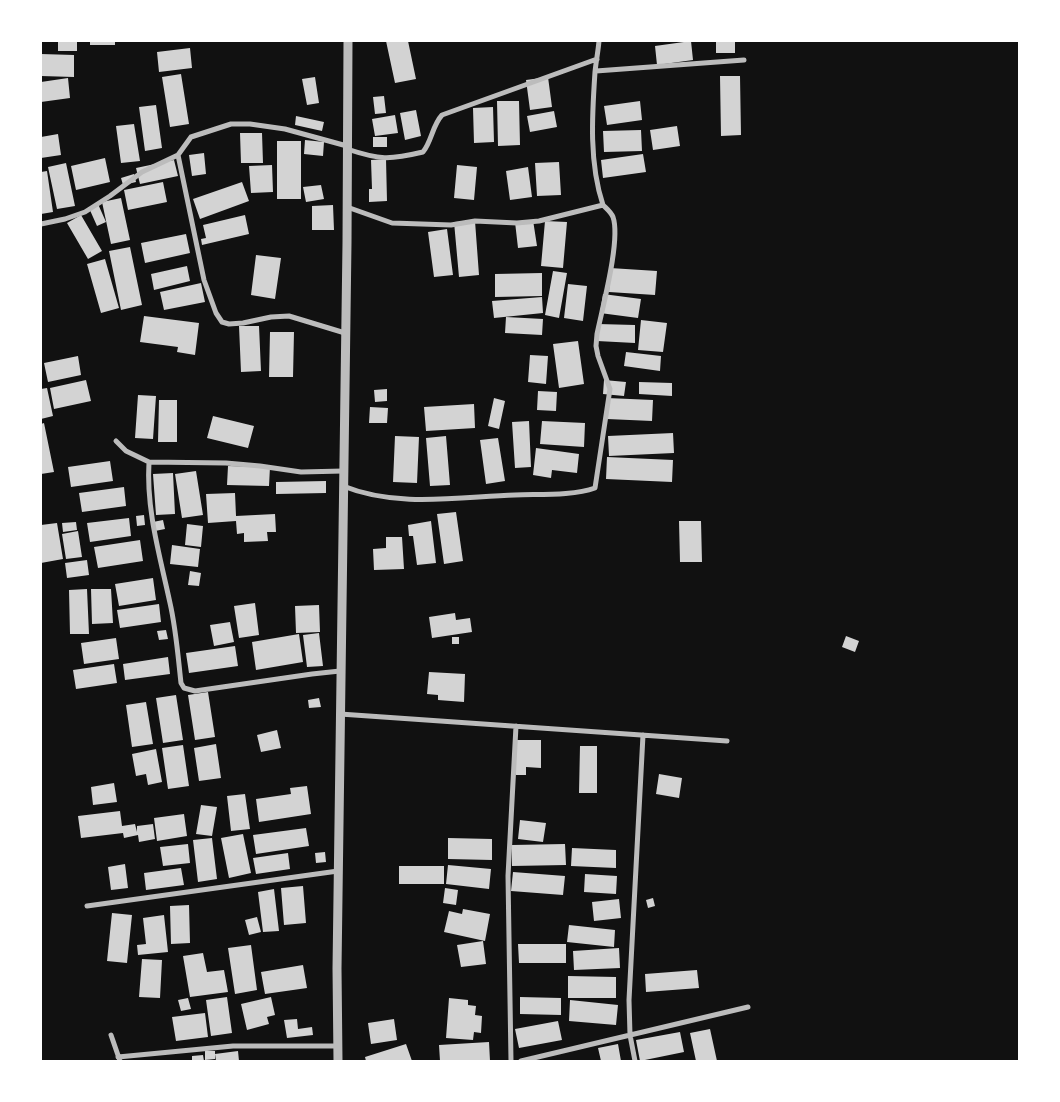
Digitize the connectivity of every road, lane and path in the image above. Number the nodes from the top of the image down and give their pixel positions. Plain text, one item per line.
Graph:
1 (348, 41) edge
2 (599, 41) edge
3 (597, 59) junction
4 (744, 60) dead end
5 (596, 71) junction
6 (347, 147) junction
7 (178, 155) junction
8 (603, 205) junction
9 (347, 207) junction
10 (41, 224) edge
11 (345, 333) junction
12 (116, 441) dead end
13 (149, 462) junction
14 (343, 471) junction
15 (342, 486) junction
16 (340, 671) junction
17 (340, 714) junction
18 (516, 726) junction
19 (643, 735) junction
20 (727, 741) dead end
21 (338, 871) junction
22 (87, 906) dead end
23 (748, 1007) dead end
24 (111, 1035) dead end
25 (630, 1035) junction
26 (338, 1046) junction
27 (119, 1059) edge
28 (338, 1061) edge
29 (511, 1061) edge
30 (521, 1061) edge
31 (635, 1061) edge

1 - 6 street
2 - 3 street
3 - 5 street
3 - 6 street
4 - 5 street
5 - 8 street
6 - 7 street
6 - 9 street
7 - 10 street
7 - 11 street
8 - 9 street
8 - 15 street
9 - 11 street
11 - 14 street
12 - 13 street
13 - 14 street
13 - 16 street
14 - 15 street
15 - 16 street
16 - 17 street
17 - 18 street
17 - 21 street
18 - 19 street
18 - 29 street
19 - 20 street
19 - 25 street
21 - 22 street
21 - 26 street
23 - 25 street
24 - 27 street
25 - 30 street
25 - 31 street
26 - 27 street
26 - 28 street

